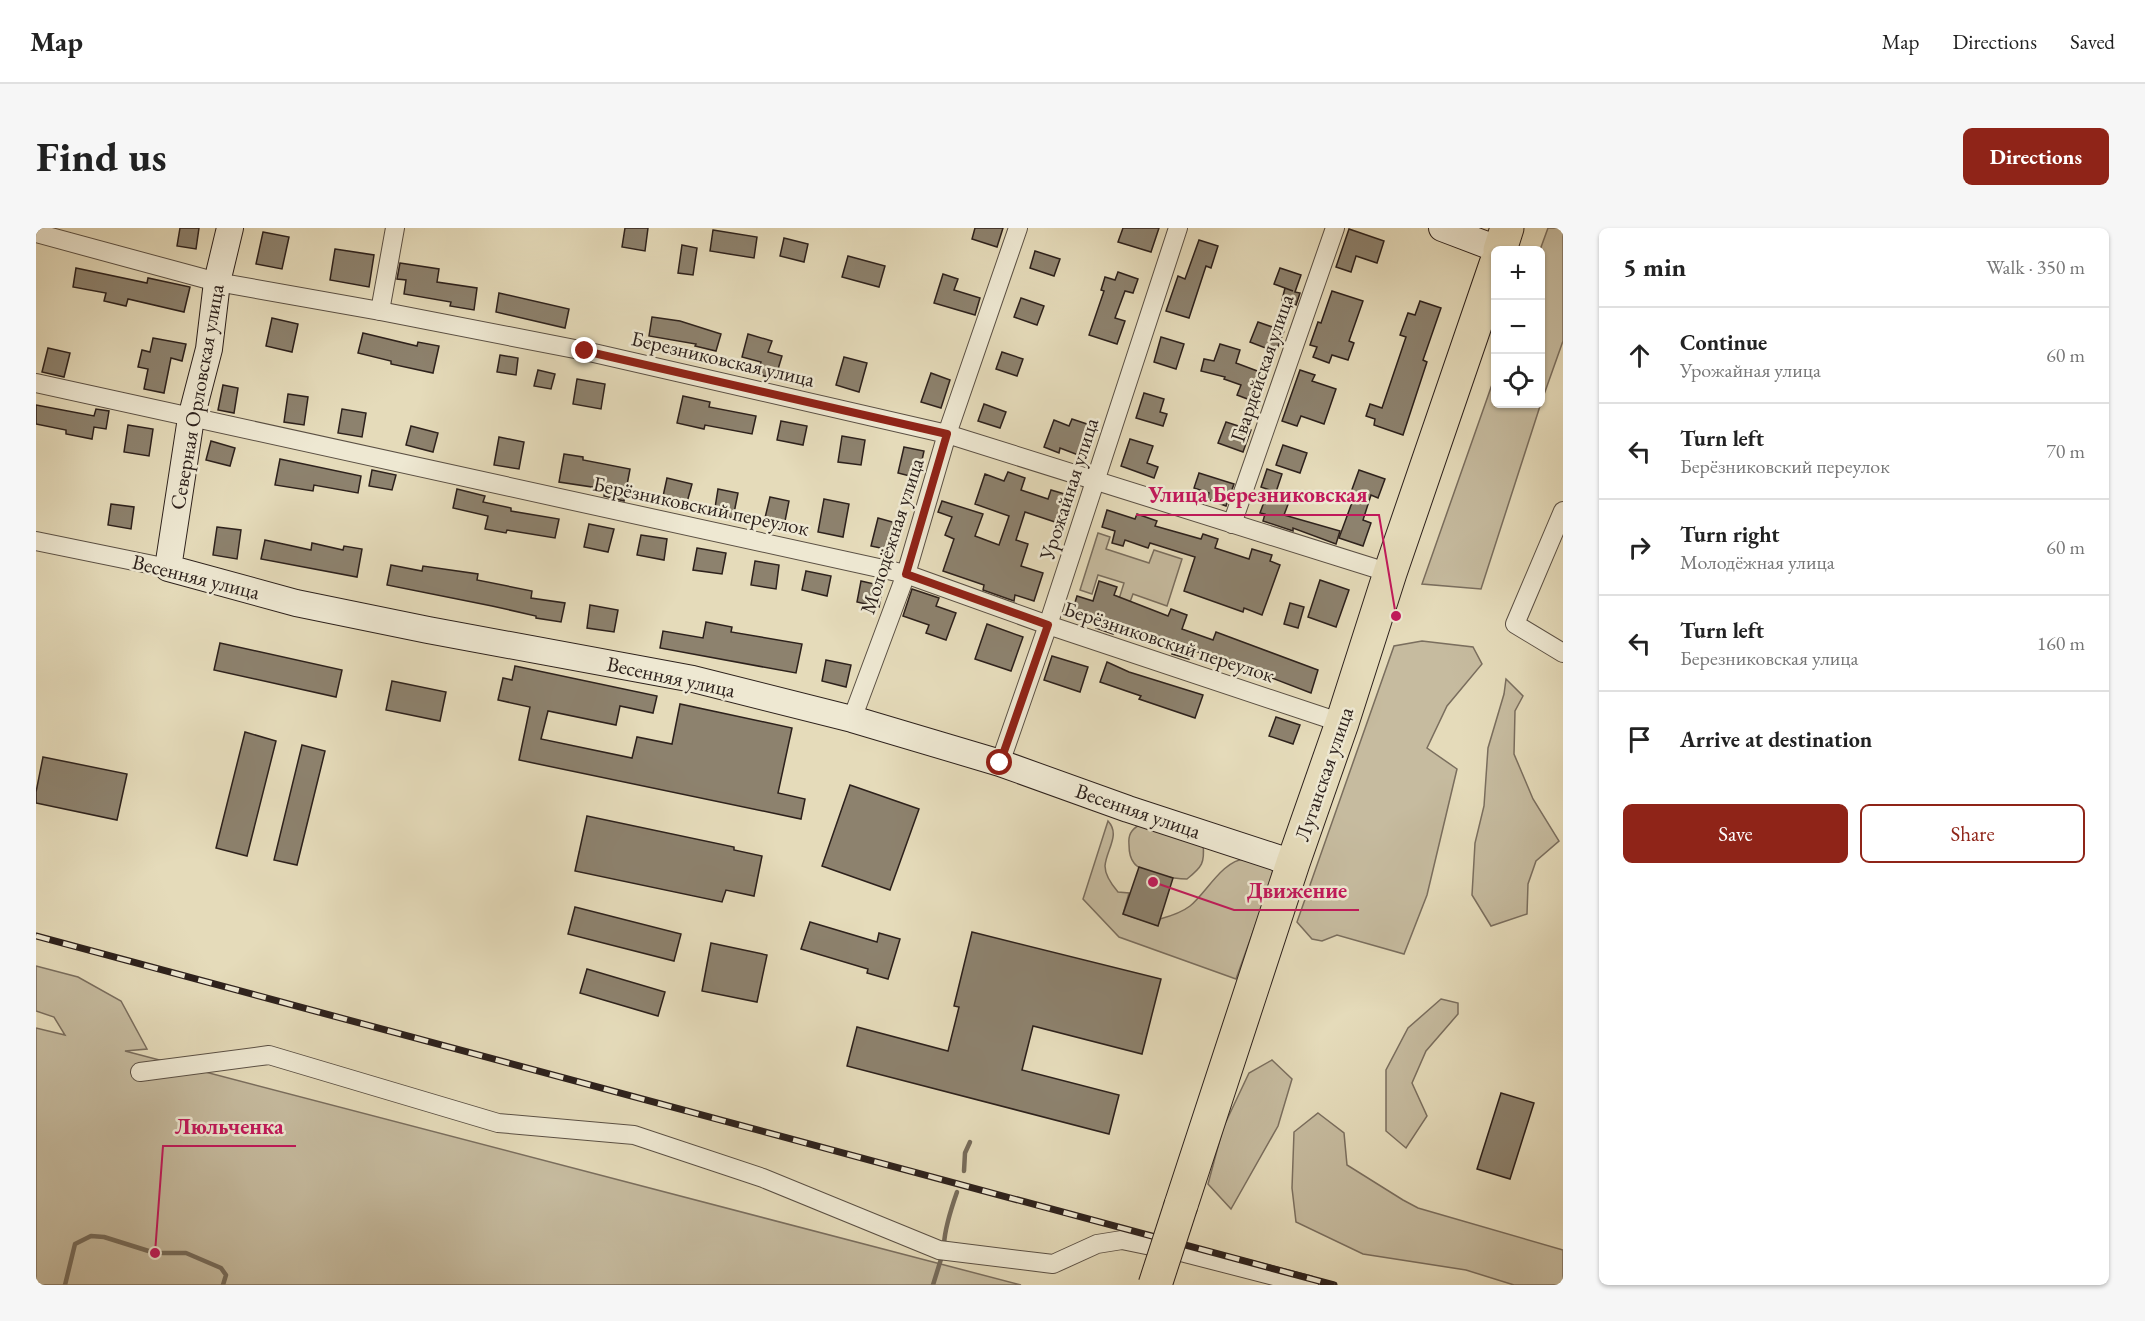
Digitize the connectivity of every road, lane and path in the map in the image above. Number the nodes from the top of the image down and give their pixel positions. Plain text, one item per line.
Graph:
1 (230, 228) edge
2 (395, 228) edge
3 (1018, 228) edge
4 (1178, 228) edge
5 (1335, 228) edge
6 (1442, 228) edge
7 (36, 233) edge
8 (1495, 246) edge
9 (1491, 277) edge
10 (217, 282) junction
11 (380, 311) junction
12 (36, 382) edge
13 (191, 418) junction
14 (947, 434) junction
15 (1094, 482) junction
16 (1563, 510) edge
17 (1232, 524) junction
18 (36, 541) edge
19 (168, 568) junction
20 (1390, 573) junction
21 (906, 574) junction
22 (1048, 625) junction
23 (1563, 653) edge
24 (852, 719) junction
25 (1342, 723) junction
26 (1000, 763) junction
27 (1293, 863) junction
28 (140, 1072) dead end
29 (1155, 1285) edge
30 (1309, 1285) edge

1 - 10 street, Северная Орловская улица
2 - 11 street
3 - 14 street, Молодёжная улица
4 - 15 street, Урожайная улица
5 - 17 street, Гвардейская улица
6 - 8 street
7 - 10 street, Березниковская улица
9 - 20 highway, Луганская улица
10 - 11 street, Березниковская улица
10 - 13 street, Северная Орловская улица
11 - 14 street, Березниковская улица
12 - 13 street, Берёзниковский переулок
13 - 19 street, Северная Орловская улица
13 - 21 street, Берёзниковский переулок
14 - 15 street, Березниковская улица
14 - 21 street, Молодёжная улица
15 - 17 street, Березниковская улица
15 - 22 street, Урожайная улица
16 - 23 street
17 - 20 street, Березниковская улица
18 - 19 street, Весенняя улица
19 - 24 street, Весенняя улица
20 - 25 highway, Луганская улица
21 - 22 street, Берёзниковский переулок
21 - 24 street, Молодёжная улица
22 - 25 street, Берёзниковский переулок
22 - 26 street, Урожайная улица
24 - 26 street, Весенняя улица
25 - 27 highway, Луганская улица
26 - 27 street, Весенняя улица
27 - 29 highway, Луганская улица, bridge
28 - 30 street

